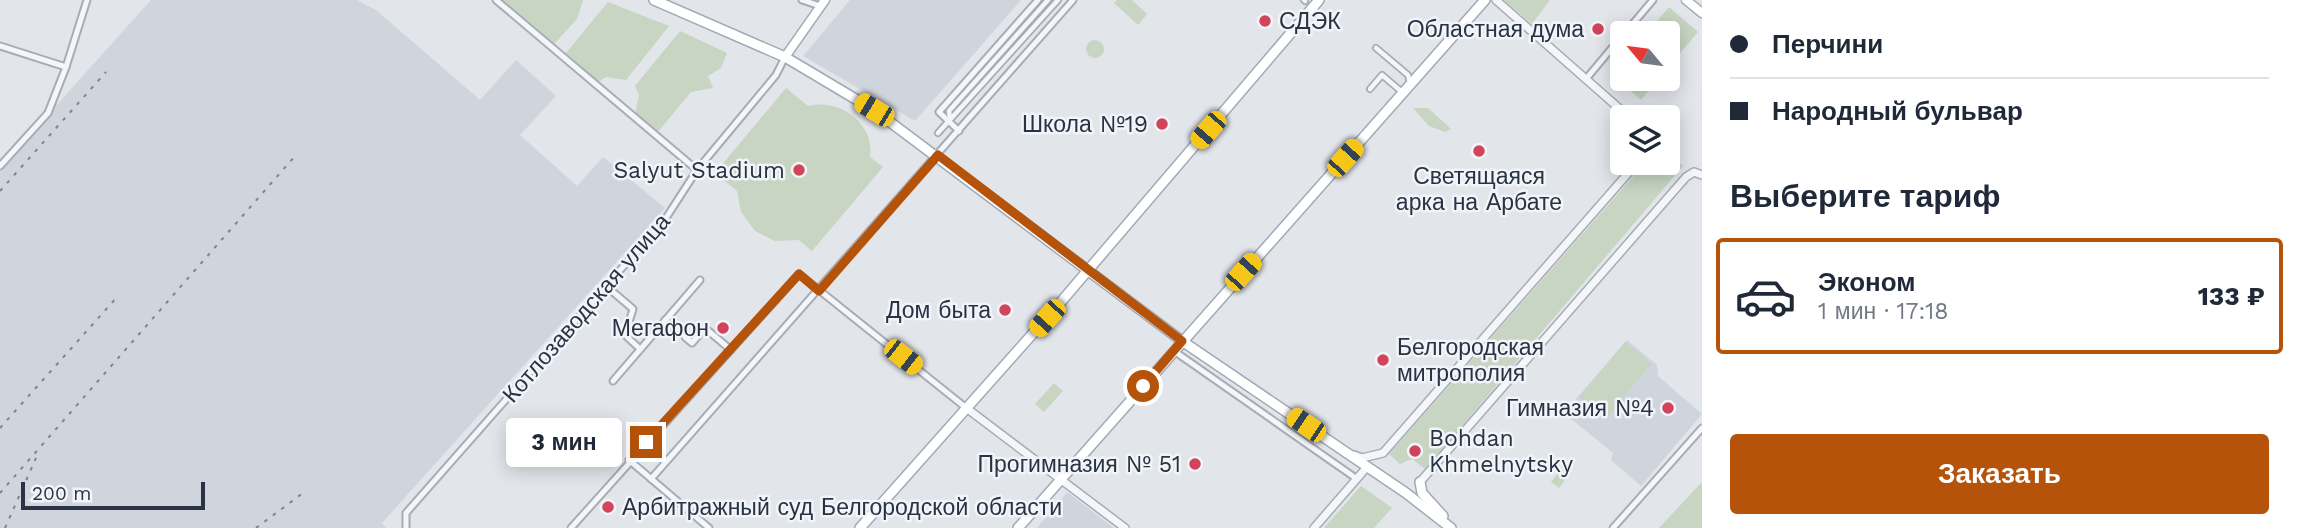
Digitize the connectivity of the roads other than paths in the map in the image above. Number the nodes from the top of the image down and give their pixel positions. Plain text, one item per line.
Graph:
1 (87, 0) edge
2 (496, 0) edge
3 (654, 0) edge
4 (802, 0) edge
5 (1038, 0) edge
6 (1048, 0) edge
7 (1058, 0) edge
8 (1073, 0) edge
9 (1318, 0) edge
10 (1485, 0) edge
11 (1496, 0) edge
12 (1653, 0) edge
13 (1686, 0) edge
14 (822, 3) edge
15 (1702, 13) edge
16 (1635, 21) edge
17 (0, 46) edge
18 (1376, 48) dead end
19 (1610, 50) edge
20 (783, 56) junction
21 (66, 67) junction
22 (1586, 79) junction
23 (1410, 84) junction
24 (1370, 89) dead end
25 (1403, 93) junction
26 (1615, 105) edge
27 (949, 120) junction
28 (959, 131) junction
29 (938, 133) dead end
30 (938, 155) junction
31 (0, 166) edge
32 (697, 170) junction
33 (1626, 175) edge
34 (1702, 175) edge
35 (1089, 269) junction
36 (700, 280) dead end
37 (606, 286) junction
38 (819, 291) junction
39 (665, 320) junction
40 (677, 331) dead end
41 (685, 337) dead end
42 (1182, 341) junction
43 (640, 349) junction
44 (731, 350) junction
45 (1174, 351) junction
46 (613, 381) dead end
47 (965, 407) junction
48 (1702, 428) edge
49 (1347, 453) junction
50 (629, 460) junction
51 (1367, 467) junction
52 (651, 479) junction
53 (1060, 479) junction
54 (1357, 480) junction
55 (1420, 482) joint
56 (406, 528) edge
57 (571, 528) edge
58 (709, 528) edge
59 (860, 528) edge
60 (1018, 528) edge
61 (1125, 528) edge
62 (1314, 528) edge
63 (1452, 528) edge
64 (1613, 528) edge

1 - 21 street
2 - 32 street
3 - 20 main road
4 - 14 street
5 - 27 street
6 - 27 street
7 - 27 street
8 - 28 street
9 - 35 main road
10 - 23 main road
11 - 22 street
12 - 16 street
13 - 15 main road
14 - 20 main road
17 - 21 street
18 - 23 street
19 - 22 street
20 - 30 main road
20 - 32 street, Котлозаводская улица
21 - 31 street
22 - 26 street
23 - 25 main road
24 - 25 street
25 - 42 main road
27 - 28 street
27 - 29 street
28 - 30 street
30 - 35 main road
30 - 38 street
32 - 37 street, Котлозаводская улица
33 - 49 street
34 - 55 street
35 - 42 main road
35 - 47 main road
36 - 39 street
37 - 43 street
37 - 56 street, Котлозаводская улица
38 - 44 street
38 - 47 street
38 - 52 street
39 - 40 street
39 - 43 street
41 - 44 street
42 - 45 main road
42 - 49 main road
43 - 46 street
44 - 50 street
45 - 53 main road
45 - 54 street
47 - 53 street
47 - 59 main road
48 - 64 street
49 - 51 main road
50 - 52 street
50 - 57 street
51 - 54 street
51 - 63 main road
52 - 58 street
53 - 60 main road
53 - 61 street
54 - 62 street
55 - 63 main road

